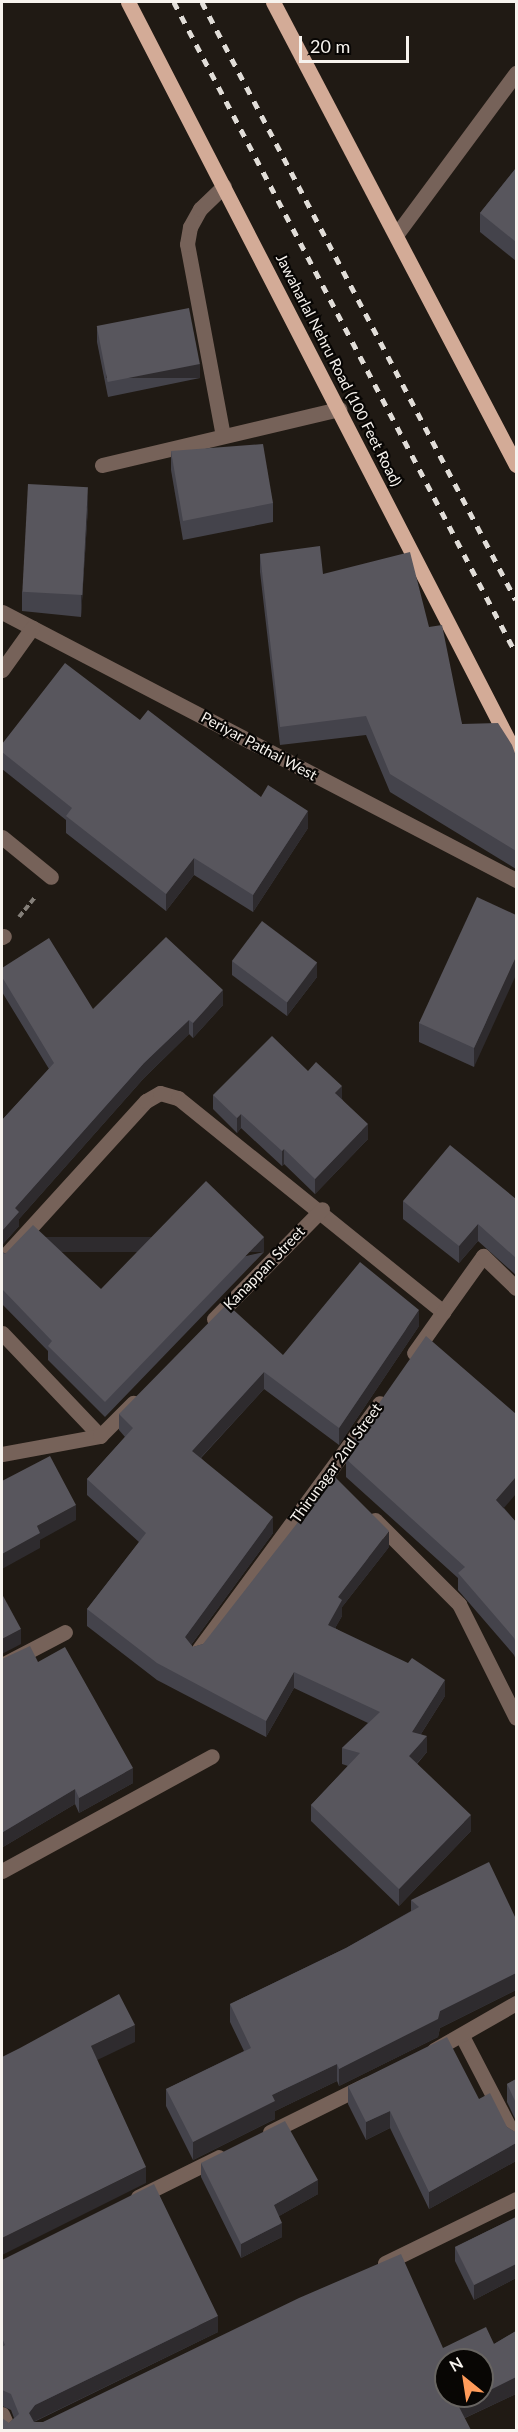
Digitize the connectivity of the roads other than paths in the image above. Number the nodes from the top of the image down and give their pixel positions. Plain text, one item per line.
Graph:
1 (128, 2) edge
2 (273, 2) edge
3 (516, 73) edge
4 (224, 186) junction
5 (396, 235) junction
6 (339, 409) junction
7 (223, 436) junction
8 (102, 465) dead end
9 (516, 465) edge
10 (2, 612) edge
11 (32, 628) junction
12 (2, 669) edge
13 (516, 755) edge
14 (2, 837) edge
15 (51, 877) road end
16 (516, 880) edge
17 (322, 1209) junction
18 (2, 1259) edge
19 (516, 1288) edge
20 (443, 1312) junction
21 (206, 1327) edge
22 (2, 1333) edge
23 (403, 1369) edge
24 (390, 1388) edge
25 (141, 1394) edge
26 (100, 1436) junction
27 (2, 1454) edge
28 (362, 1507) edge
29 (65, 1632) dead end
30 (195, 1654) edge
31 (2, 1665) edge
32 (516, 1718) edge
33 (212, 1756) dead end
34 (2, 1871) edge
35 (516, 2004) edge
36 (462, 2036) junction
37 (419, 2057) edge
38 (376, 2079) edge
39 (259, 2138) edge
40 (516, 2140) edge
41 (237, 2148) edge
42 (516, 2199) edge
43 (119, 2207) edge
44 (368, 2271) edge
45 (2, 2414) edge
46 (9, 2430) edge

1 - 4 main road, Jawaharlal Nehru Road (100 Feet Road)
2 - 5 main road
3 - 5 street
4 - 6 main road, Jawaharlal Nehru Road (100 Feet Road)
4 - 7 street
5 - 9 main road
6 - 7 street
6 - 13 main road, Jawaharlal Nehru Road (100 Feet Road)
7 - 8 street
10 - 11 street, Periyar Pathai West
11 - 12 street
11 - 16 street, Periyar Pathai West
14 - 15 street
17 - 18 street
17 - 20 street
17 - 21 street, Kanappan Street
19 - 20 street
20 - 23 street
22 - 26 street
24 - 30 street, Thirunagar 2nd Street
25 - 26 street
26 - 27 street
28 - 32 street
29 - 31 street
33 - 34 street
35 - 36 street
36 - 37 street
36 - 40 street
38 - 39 street
41 - 43 street
42 - 44 street
45 - 46 street

